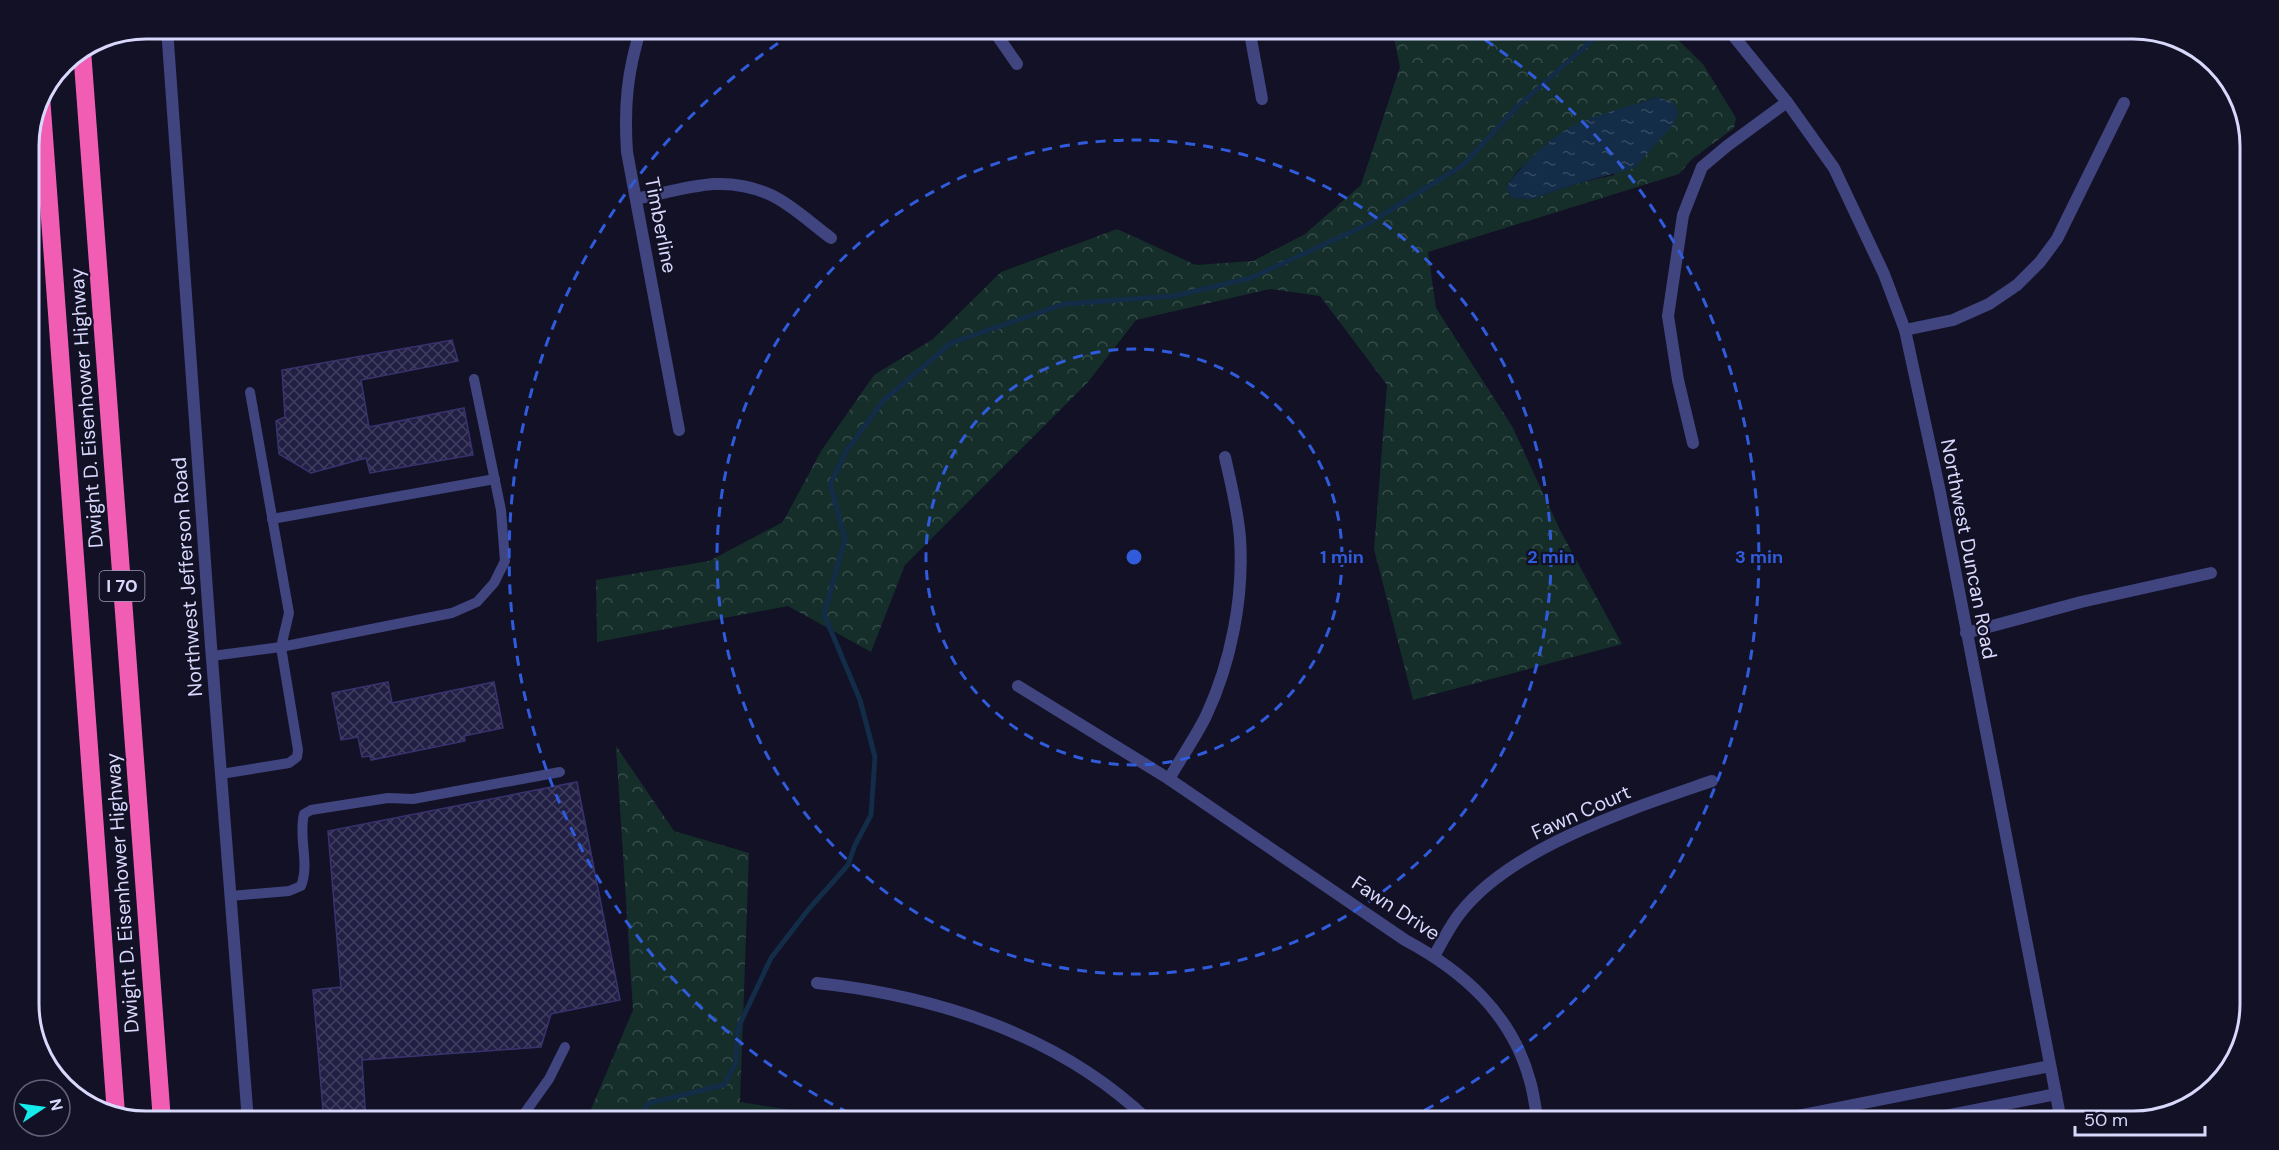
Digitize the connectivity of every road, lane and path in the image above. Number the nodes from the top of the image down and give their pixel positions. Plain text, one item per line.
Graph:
1 (168, 39) edge
2 (638, 39) edge
3 (1000, 39) edge
4 (1251, 39) edge
5 (1736, 39) edge
6 (83, 60) edge
7 (1017, 64) dead end
8 (1262, 99) dead end
9 (1787, 102) junction
10 (2124, 103) dead end
11 (43, 119) edge
12 (636, 199) junction
13 (831, 238) dead end
14 (1905, 330) junction
15 (474, 380) dead end
16 (250, 392) dead end
17 (679, 430) dead end
18 (1693, 443) dead end
19 (1225, 457) dead end
20 (495, 479) junction
21 (272, 519) junction
22 (2211, 573) dead end
23 (1966, 633) junction
24 (281, 647) junction
25 (212, 656) junction
26 (1018, 686) dead end
27 (560, 772) dead end
28 (221, 774) junction
29 (1169, 779) junction
30 (1712, 781) dead end
31 (230, 896) junction
32 (1434, 956) junction
33 (817, 983) dead end
34 (565, 1047) dead end
35 (2050, 1066) junction
36 (2056, 1094) junction
37 (115, 1106) edge
38 (161, 1111) edge
39 (247, 1111) edge
40 (527, 1111) edge
41 (1136, 1111) edge
42 (1536, 1111) edge
43 (1832, 1111) edge
44 (1973, 1111) edge
45 (2059, 1111) edge

1 - 25 street, Northwest Jefferson Road
2 - 12 street, Timberline
3 - 7 street
4 - 8 street
5 - 9 street, Northwest Duncan Road
6 - 38 highway, Dwight D. Eisenhower Highway / I 70
9 - 14 street, Northwest Duncan Road
9 - 18 street
10 - 14 street
11 - 37 highway, Dwight D. Eisenhower Highway / I 70
12 - 13 street
12 - 17 street, Timberline
14 - 23 street, Northwest Duncan Road
15 - 20 lane
16 - 21 lane
19 - 29 street
20 - 21 lane
20 - 24 lane
21 - 24 lane
22 - 23 street
23 - 35 street, Northwest Duncan Road
24 - 25 lane
24 - 28 lane
25 - 28 street, Northwest Jefferson Road
26 - 29 street, Fawn Drive
27 - 31 lane
28 - 31 street, Northwest Jefferson Road
29 - 32 street, Fawn Drive
30 - 32 street, Fawn Court
31 - 39 street, Northwest Jefferson Road
32 - 42 street, Fawn Drive
33 - 41 street
34 - 40 lane
35 - 36 street, Northwest Duncan Road
35 - 43 street
36 - 44 street
36 - 45 street, Northwest Duncan Road

